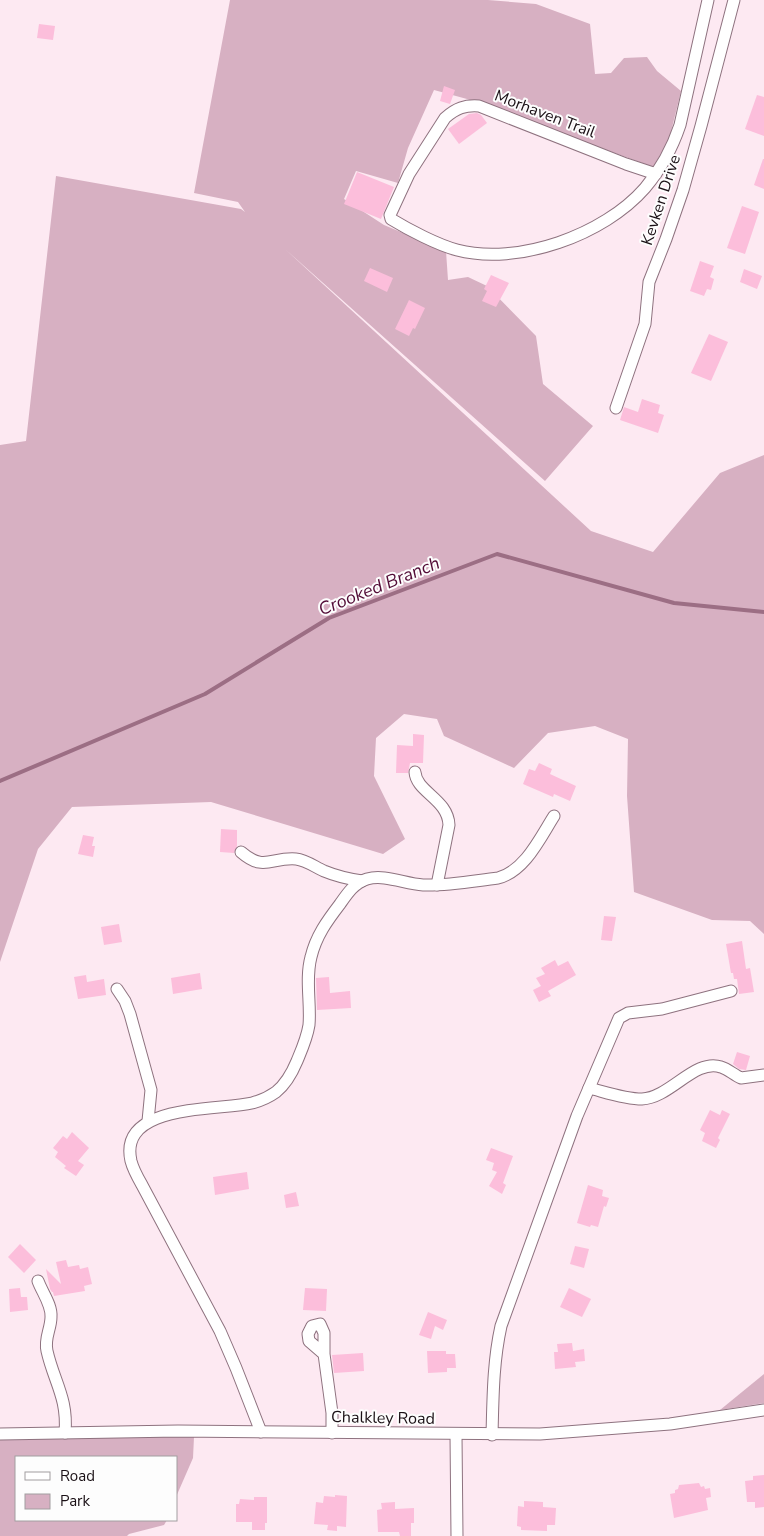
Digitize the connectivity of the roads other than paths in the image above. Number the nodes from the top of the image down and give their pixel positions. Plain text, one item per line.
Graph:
1 (708, 0) edge
2 (734, 0) edge
3 (656, 174) junction
4 (616, 408) dead end
5 (415, 772) dead end
6 (554, 816) dead end
7 (241, 852) dead end
8 (362, 881) junction
9 (437, 885) junction
10 (117, 989) dead end
11 (731, 991) dead end
12 (764, 1075) edge
13 (589, 1088) junction
14 (148, 1121) junction
15 (38, 1281) dead end
16 (324, 1354) dead end
17 (764, 1410) edge
18 (261, 1432) junction
19 (65, 1433) junction
20 (332, 1433) junction
21 (0, 1434) edge
22 (456, 1435) junction
23 (492, 1435) junction
24 (457, 1536) edge

1 - 3 street, Morhaven Trail
2 - 4 street, Kevken Drive
3 - 3 street, Morhaven Trail
5 - 9 street
6 - 9 street
7 - 8 street
8 - 9 street
8 - 14 street
10 - 14 street
11 - 13 street
12 - 13 street
13 - 23 street
14 - 18 street
15 - 19 street
16 - 20 street
17 - 23 street, Chalkley Road
18 - 19 street, Chalkley Road
18 - 20 street, Chalkley Road
19 - 21 street, Chalkley Road
20 - 22 street, Chalkley Road
22 - 23 street, Chalkley Road
22 - 24 street

